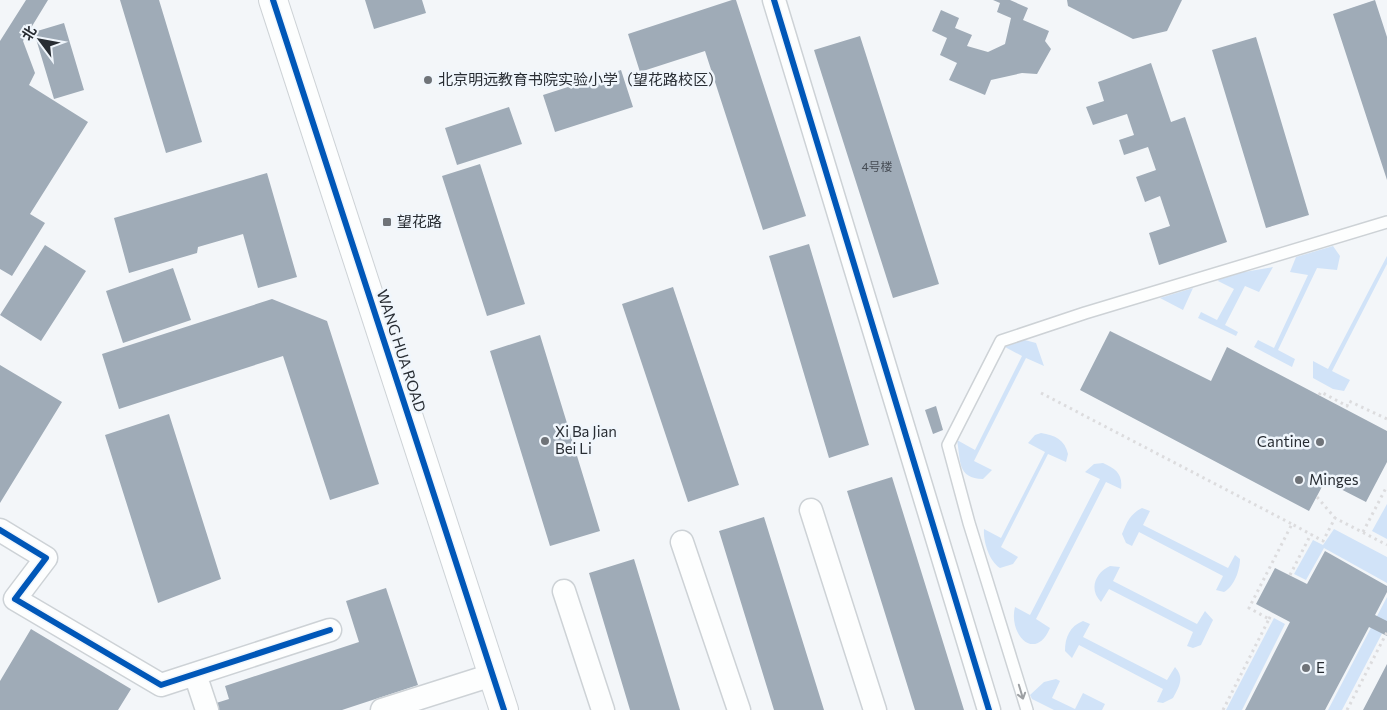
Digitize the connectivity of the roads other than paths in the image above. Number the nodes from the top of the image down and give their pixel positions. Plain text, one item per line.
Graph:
1 (273, 0) edge
2 (774, 0) edge
3 (1387, 222) edge
4 (811, 510) dead end
5 (0, 530) edge
6 (682, 542) dead end
7 (564, 590) dead end
8 (330, 630) dead end
9 (195, 674) junction
10 (492, 675) junction
11 (207, 710) edge
12 (382, 710) edge
13 (504, 710) edge
14 (603, 710) edge
15 (739, 710) edge
16 (875, 710) edge
17 (988, 710) edge
18 (1027, 710) edge

1 - 10 street, WANG HUA ROAD
2 - 17 street
3 -> 18 lane
4 - 16 street
5 - 9 street
6 - 15 street
7 - 14 street
8 - 9 street
9 - 11 street
10 - 12 street
10 - 13 street, WANG HUA ROAD

